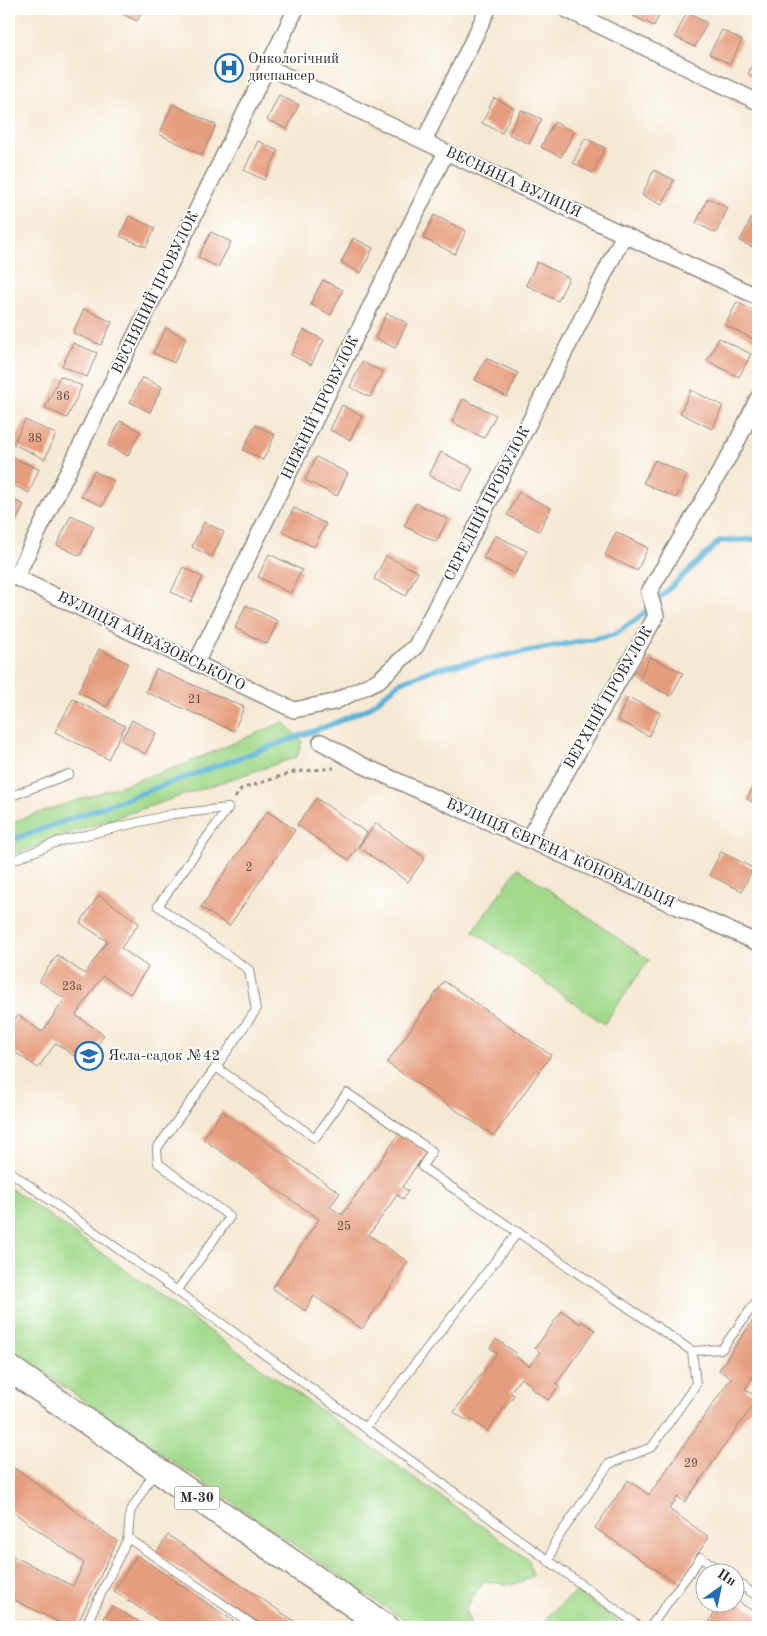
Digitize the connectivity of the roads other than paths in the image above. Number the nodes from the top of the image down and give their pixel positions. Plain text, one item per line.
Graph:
1 (296, 9) edge
2 (488, 9) edge
3 (565, 9) edge
4 (268, 67) junction
5 (758, 102) edge
6 (424, 141) junction
7 (446, 152) junction
8 (624, 235) junction
9 (758, 296) edge
10 (758, 398) edge
11 (12, 575) edge
12 (196, 663) junction
13 (294, 710) joint
14 (320, 742) dead end
15 (69, 774) dead end
16 (9, 797) edge
17 (528, 839) junction
18 (9, 862) edge
19 (757, 938) edge
20 (216, 1067) junction
21 (9, 1171) edge
22 (518, 1232) junction
23 (177, 1291) junction
24 (758, 1299) edge
25 (692, 1351) junction
26 (9, 1368) edge
27 (365, 1428) junction
28 (156, 1469) junction
29 (128, 1538) junction
30 (549, 1562) junction
31 (695, 1564) edge
32 (710, 1564) edge
33 (694, 1565) edge
34 (744, 1587) edge
35 (758, 1597) edge
36 (85, 1627) edge
37 (256, 1627) edge
38 (386, 1627) edge
39 (640, 1627) edge
40 (650, 1627) edge

1 - 4 street, ВЕСНЯНИЙ ПРОВУЛОК
2 - 6 street
3 - 5 street
4 - 6 street, ВЕСНЯНА ВУЛИЦЯ
4 - 11 street, ВЕСНЯНИЙ ПРОВУЛОК
6 - 7 street, ВЕСНЯНА ВУЛИЦЯ
7 - 8 street, ВЕСНЯНА ВУЛИЦЯ
7 - 12 street, НИЖНІЙ ПРОВУЛОК
8 - 9 street, ВЕСНЯНА ВУЛИЦЯ
8 - 13 street, СЕРЕДНІЙ ПРОВУЛОК
10 - 17 street, ВЕРХНІЙ ПРОВУЛОК
11 - 12 street, ВУЛИЦЯ АЙВАЗОВСЬКОГО
12 - 13 street, ВУЛИЦЯ АЙВАЗОВСЬКОГО
14 - 17 street, ВУЛИЦЯ ЄВГЕНА КОНОВАЛЬЦЯ
15 - 16 lane
17 - 19 street, ВУЛИЦЯ ЄВГЕНА КОНОВАЛЬЦЯ
18 - 20 lane
20 - 22 lane
20 - 23 lane
21 - 23 lane
22 - 25 lane
22 - 27 lane
23 - 27 lane
24 - 25 lane
25 - 30 lane
26 - 28 highway, М-30
27 - 30 lane
28 - 29 lane
28 - 38 highway, М-30
29 - 36 lane
29 - 37 lane
30 - 39 lane
31 - 32 lane
33 - 40 lane
34 - 35 lane

